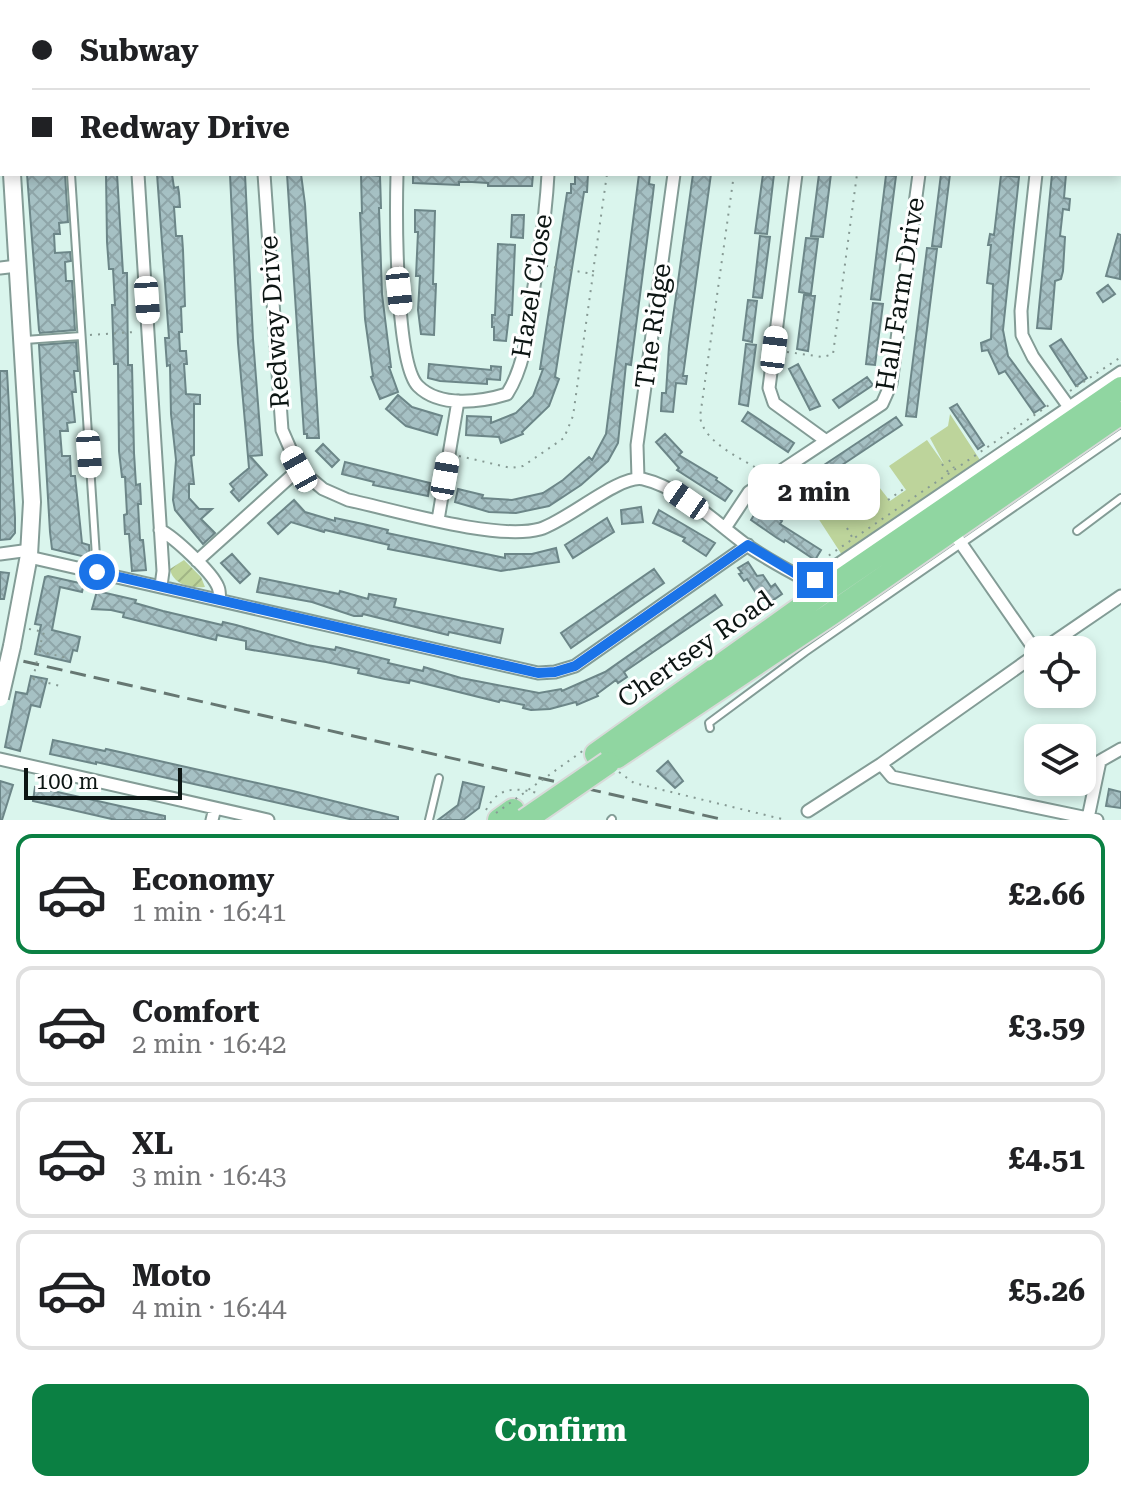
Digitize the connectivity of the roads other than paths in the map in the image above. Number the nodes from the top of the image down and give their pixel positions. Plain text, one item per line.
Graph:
1 (12, 176) edge
2 (71, 176) edge
3 (138, 176) edge
4 (264, 176) edge
5 (397, 176) edge
6 (548, 176) edge
7 (674, 176) edge
8 (796, 176) edge
9 (919, 176) edge
10 (1036, 176) edge
11 (17, 266) junction
12 (0, 268) edge
13 (81, 336) junction
14 (22, 340) junction
15 (1121, 372) edge
16 (1121, 388) edge
17 (458, 401) junction
18 (1069, 407) junction
19 (1121, 413) edge
20 (1121, 433) edge
21 (825, 440) junction
22 (299, 469) junction
23 (638, 478) junction
24 (1121, 498) edge
25 (438, 520) junction
26 (725, 528) junction
27 (160, 530) junction
28 (1077, 531) dead end
29 (957, 537) junction
30 (748, 545) junction
31 (0, 554) edge
32 (30, 554) junction
33 (197, 561) junction
34 (97, 572) junction
35 (161, 586) junction
36 (1121, 596) edge
37 (220, 600) junction
38 (1028, 636) edge
39 (1062, 636) edge
40 (1024, 663) edge
41 (0, 698) edge
42 (710, 728) dead end
43 (1121, 749) edge
44 (0, 759) edge
45 (601, 759) junction
46 (881, 764) junction
47 (439, 778) dead end
48 (506, 811) edge
49 (808, 811) dead end
50 (214, 814) edge
51 (1093, 819) edge
52 (268, 820) edge
53 (429, 820) edge

1 - 11 street
2 - 13 lane
3 - 27 street
4 - 22 street, Redway Drive
5 - 17 street, Hazel Close
6 - 17 street, Hazel Close
7 - 23 street, The Ridge
8 - 21 street
9 - 21 street, Hall Farm Drive
10 - 18 street
11 - 12 street
11 - 14 street
13 - 14 lane
13 - 34 lane
14 - 32 street
15 - 18 street
16 - 45 highway, Chertsey Road
17 - 25 street
18 - 30 street
19 - 29 highway, Chertsey Road
20 - 29 lane
21 - 26 street, Hall Farm Drive
22 - 25 street
22 - 33 street
23 - 25 street
23 - 26 street
24 - 28 lane
26 - 30 street
27 - 33 street
27 - 35 street
29 - 38 street
29 - 42 lane
29 - 45 highway, Chertsey Road
30 - 37 street
31 - 32 street
32 - 34 street
32 - 41 street, bridge
33 - 37 street
34 - 35 street
35 - 37 street
36 - 39 street
40 - 46 street
43 - 51 street
44 - 50 street
45 - 48 highway, Chertsey Road
46 - 49 street
46 - 51 street
47 - 53 lane
50 - 52 street

